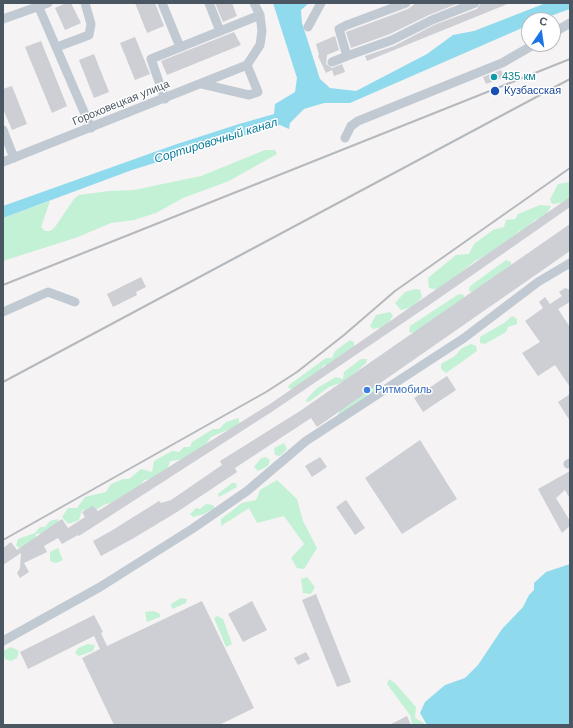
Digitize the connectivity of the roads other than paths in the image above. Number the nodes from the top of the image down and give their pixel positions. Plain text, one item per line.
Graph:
1 (18, 3) edge
2 (85, 3) edge
3 (162, 3) edge
4 (209, 3) edge
5 (254, 3) edge
6 (321, 3) edge
7 (406, 3) edge
8 (475, 3) edge
9 (41, 4) edge
10 (22, 12) junction
11 (260, 15) junction
12 (3, 19) edge
13 (570, 23) edge
14 (308, 27) dead end
15 (561, 28) edge
16 (220, 31) junction
17 (57, 47) junction
18 (180, 47) junction
19 (521, 52) edge
20 (347, 56) junction
21 (332, 62) dead end
22 (247, 65) junction
23 (202, 84) junction
24 (165, 99) junction
25 (91, 128) junction
26 (3, 130) edge
27 (345, 138) dead end
28 (14, 158) junction
29 (3, 162) edge
30 (570, 264) edge
31 (75, 302) dead end
32 (3, 312) edge
33 (3, 641) edge

1 - 10 street
2 - 17 street
3 - 18 street
4 - 16 street
5 - 11 street
6 - 14 street
7 - 20 street
8 - 20 street
9 - 10 street
9 - 17 street
10 - 12 street
11 - 16 street
11 - 22 street
13 - 15 street
16 - 18 street
17 - 25 street
18 - 24 street
19 - 27 street
20 - 21 street
22 - 23 street, Гороховецкая улица
22 - 23 street
23 - 24 street, Гороховецкая улица
24 - 25 street, Гороховецкая улица
25 - 28 street, Гороховецкая улица
26 - 28 street
28 - 29 street, Гороховецкая улица
30 - 33 street
31 - 32 street

